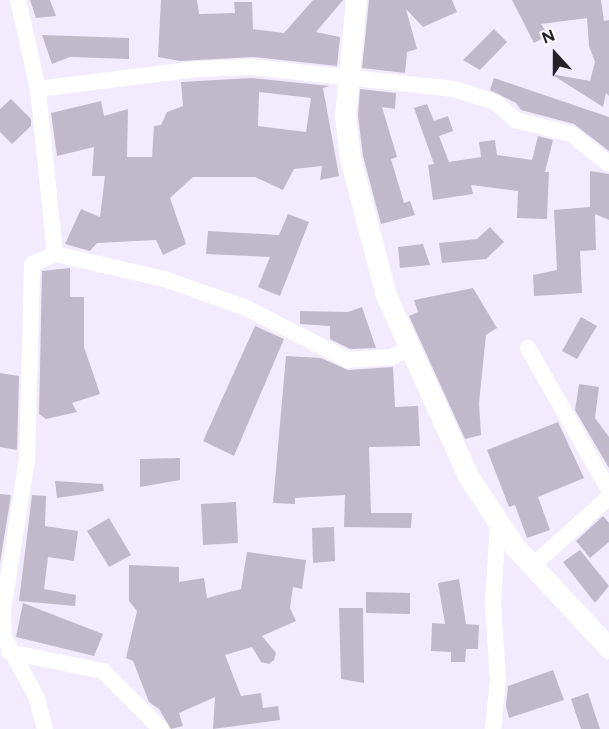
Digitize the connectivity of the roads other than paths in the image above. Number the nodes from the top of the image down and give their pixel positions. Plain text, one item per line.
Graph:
1 (18, 0) edge
2 (356, 0) edge
3 (348, 80) junction
4 (38, 89) junction
5 (609, 164) edge
6 (55, 254) junction
7 (528, 348) dead end
8 (408, 349) junction
9 (609, 490) edge
10 (609, 497) edge
11 (498, 522) junction
12 (531, 567) junction
13 (4, 642) edge
14 (609, 648) edge
15 (45, 729) edge
16 (161, 729) edge
17 (493, 729) edge

1 - 4 street
2 - 3 street
3 - 4 street
3 - 5 street
3 - 8 street
4 - 6 street
6 - 8 street
6 - 13 street
7 - 9 street
8 - 11 street
10 - 12 street
11 - 12 street
11 - 17 street
12 - 14 street
13 - 15 street
13 - 16 street

